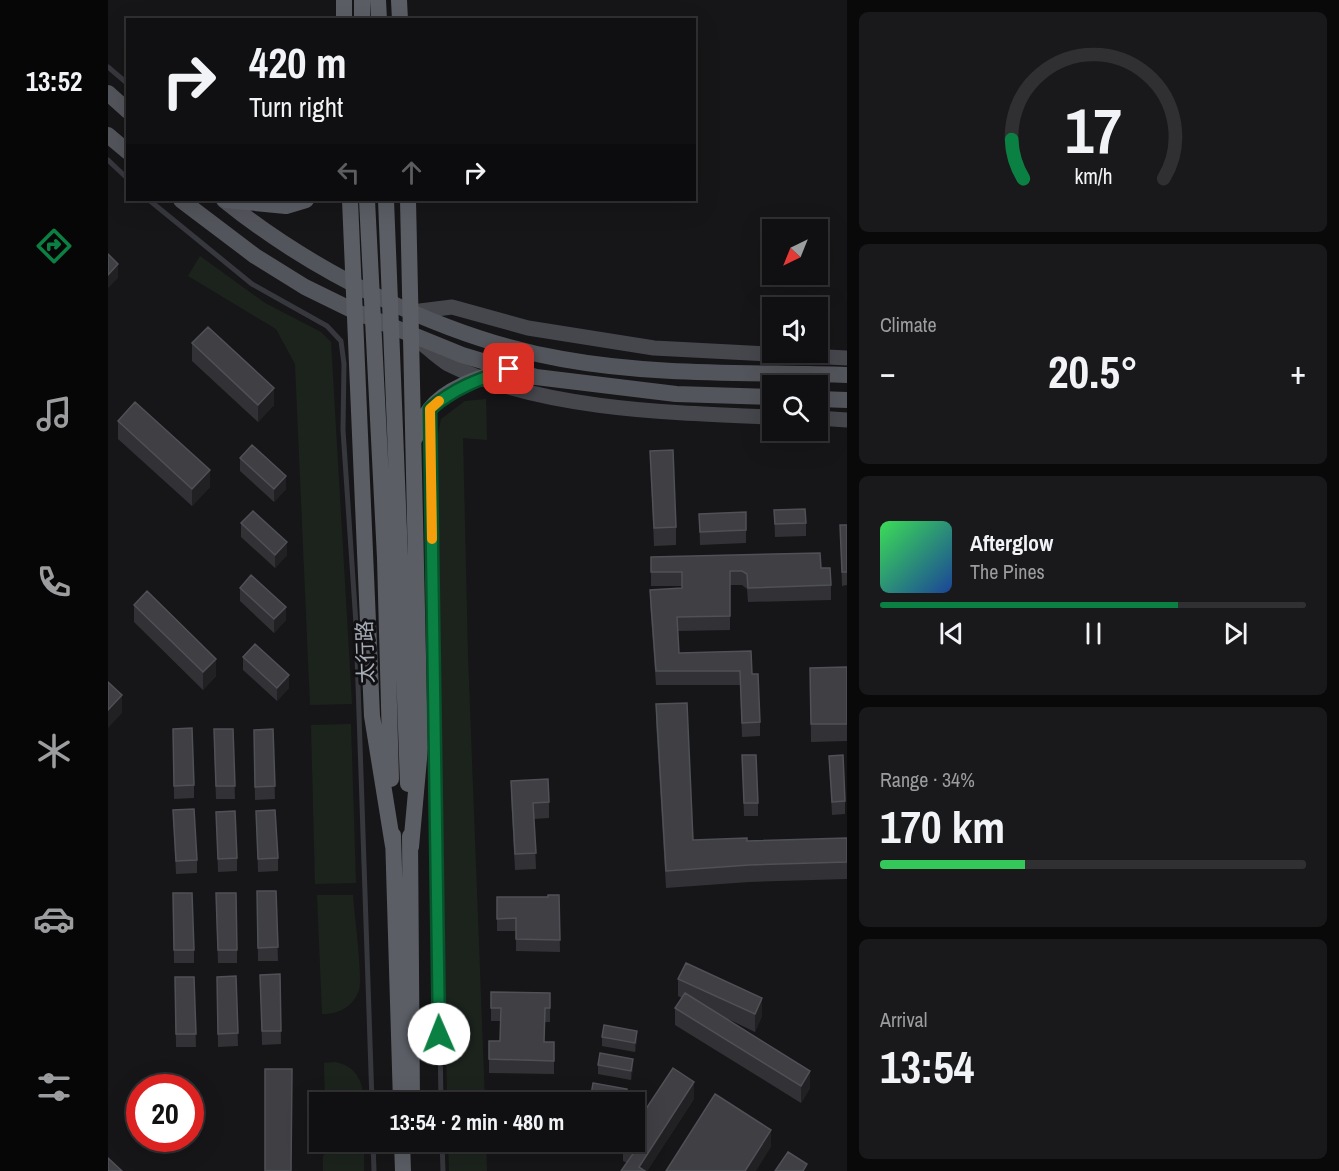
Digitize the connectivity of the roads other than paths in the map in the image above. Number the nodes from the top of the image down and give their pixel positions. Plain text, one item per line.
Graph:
1 (344, 0) edge
2 (362, 0) edge
3 (378, 0) edge
4 (399, 0) edge
5 (406, 0) edge
6 (344, 18) edge
7 (362, 18) edge
8 (379, 18) edge
9 (402, 18) edge
10 (402, 18) edge
11 (108, 67) edge
12 (126, 82) edge
13 (108, 93) edge
14 (126, 109) edge
15 (108, 135) edge
16 (126, 150) edge
17 (108, 160) edge
18 (126, 177) edge
19 (150, 201) edge
20 (182, 201) edge
21 (226, 201) edge
22 (235, 201) edge
23 (301, 201) edge
24 (350, 201) edge
25 (367, 201) edge
26 (386, 201) edge
27 (408, 201) edge
28 (353, 282) junction
29 (354, 311) junction
30 (412, 312) junction
31 (412, 335) junction
32 (847, 358) edge
33 (509, 369) junction
34 (847, 375) edge
35 (484, 377) junction
36 (762, 397) edge
37 (828, 399) edge
38 (847, 400) edge
39 (430, 409) junction
40 (762, 417) edge
41 (828, 419) edge
42 (847, 420) edge
43 (413, 442) junction
44 (392, 558) junction
45 (393, 846) junction
46 (411, 847) junction
47 (372, 1092) edge
48 (401, 1092) edge
49 (412, 1092) edge
50 (441, 1092) edge
51 (373, 1152) edge
52 (402, 1152) edge
53 (413, 1152) edge
54 (442, 1152) edge
55 (374, 1171) edge
56 (403, 1171) edge
57 (413, 1171) edge
58 (443, 1171) edge

1 - 6 highway
2 - 7 highway
3 - 8 highway
4 - 9 highway
5 - 10 main road
11 - 12 lane
13 - 14 main road
15 - 16 main road
17 - 18 lane
19 - 47 lane
20 - 29 main road
21 - 28 main road
22 - 23 highway
24 - 28 highway
25 - 44 highway, 太行路, bridge
26 - 44 highway, 太行路, bridge
27 - 30 highway
28 - 29 highway
28 - 30 main road
29 - 31 main road
29 - 45 highway
30 - 31 highway
30 - 32 main road
30 - 34 main road
31 - 33 main road
31 - 35 main road
31 - 43 highway
33 - 35 highway
33 - 36 main road
35 - 39 highway
35 - 40 main road
37 - 38 main road
39 - 43 highway
39 - 50 lane
41 - 42 main road
43 - 46 highway
44 - 45 highway, 太行路
44 - 46 highway, 太行路
45 - 48 highway, 太行路
46 - 49 highway, 太行路
51 - 55 lane
52 - 56 highway
53 - 57 highway
54 - 58 lane

